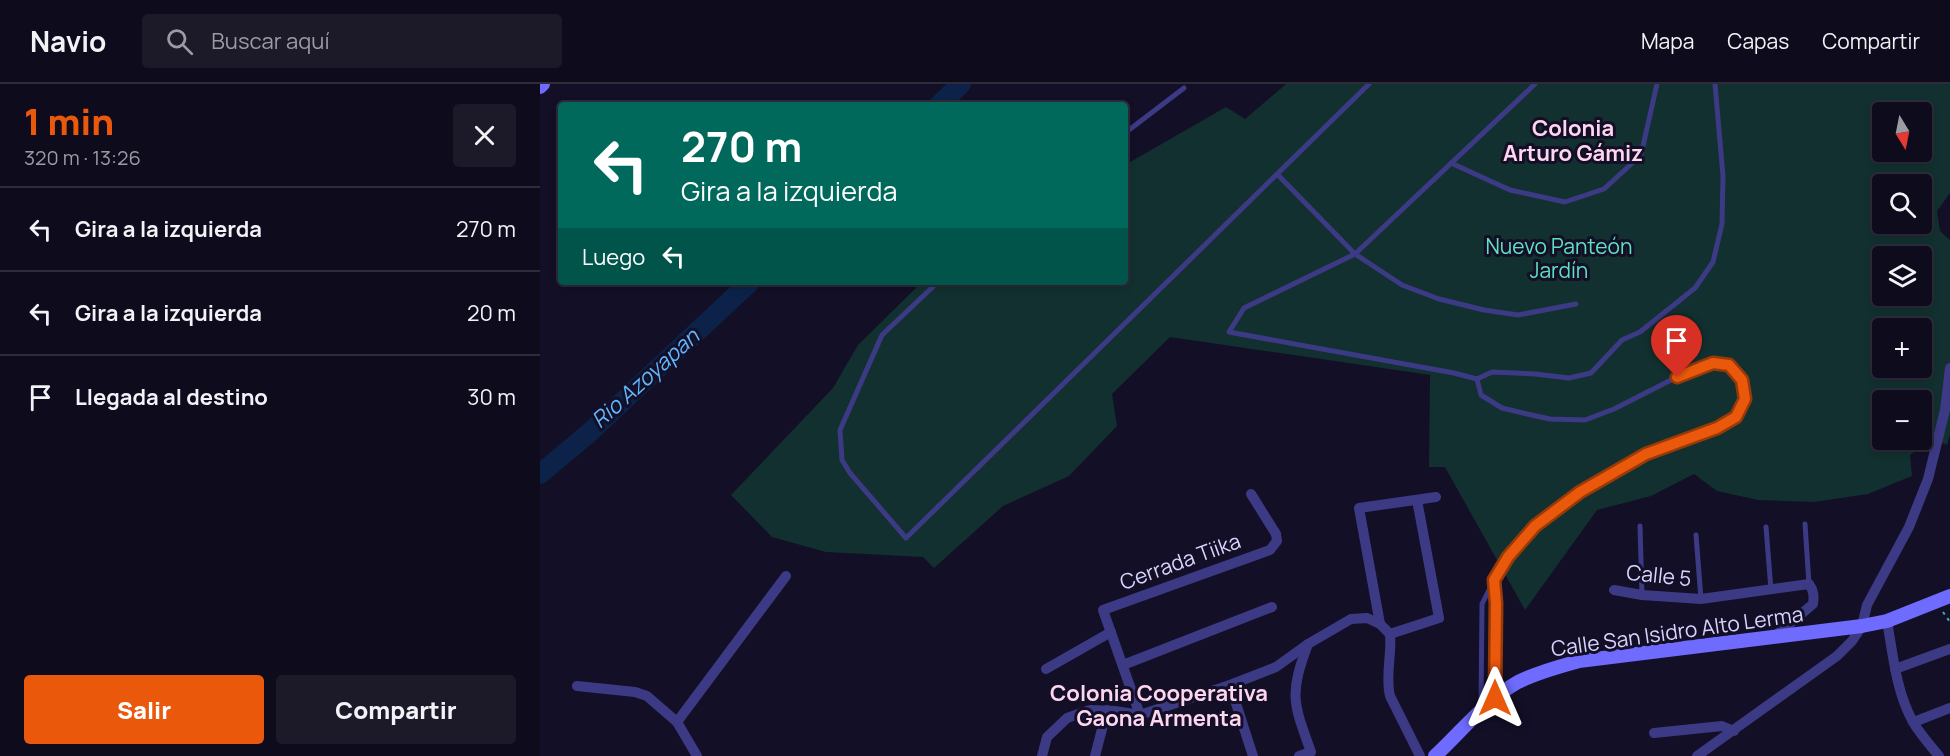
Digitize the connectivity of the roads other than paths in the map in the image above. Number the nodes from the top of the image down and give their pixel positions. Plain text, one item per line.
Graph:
1 (1369, 84) edge
2 (1535, 84) edge
3 (1657, 84) edge
4 (1715, 84) edge
5 (1184, 88) dead end
6 (1128, 132) edge
7 (1451, 163) junction
8 (1278, 175) junction
9 (1355, 254) junction
10 (935, 285) edge
11 (1576, 304) dead end
12 (1950, 368) edge
13 (1477, 379) junction
14 (1251, 494) dead end
15 (1436, 498) dead end
16 (1417, 500) junction
17 (1805, 524) dead end
18 (1640, 526) dead end
19 (1766, 527) dead end
20 (1696, 535) dead end
21 (786, 576) dead end
22 (1494, 580) junction
23 (1809, 584) junction
24 (1614, 590) dead end
25 (1771, 590) junction
26 (1642, 595) junction
27 (1950, 596) edge
28 (1701, 599) junction
29 (1272, 607) dead end
30 (1887, 621) junction
31 (1380, 624) junction
32 (1862, 626) junction
33 (1111, 632) junction
34 (1390, 634) junction
35 (1773, 638) junction
36 (1308, 644) junction
37 (1950, 649) edge
38 (1123, 665) junction
39 (1046, 669) dead end
40 (1895, 669) junction
41 (1230, 685) junction
42 (578, 686) dead end
43 (1495, 698) junction
44 (1950, 708) edge
45 (1107, 710) junction
46 (1481, 711) junction
47 (1140, 715) junction
48 (677, 722) junction
49 (1914, 722) junction
50 (1734, 731) junction
51 (1654, 733) dead end
52 (1712, 752) edge
53 (697, 756) edge
54 (1042, 756) edge
55 (1095, 756) edge
56 (1253, 756) edge
57 (1299, 756) edge
58 (1420, 756) edge
59 (1435, 756) edge
60 (1697, 756) edge
61 (1939, 756) edge

1 - 8 lane
2 - 7 lane
3 - 7 lane
4 - 13 lane
5 - 6 lane
7 - 9 lane
8 - 9 lane
8 - 10 lane
9 - 11 lane
9 - 13 lane
12 - 32 street
13 - 22 lane
14 - 33 street, Cerrada Tiika
15 - 16 street
16 - 31 street
16 - 34 street
17 - 23 lane
18 - 26 lane
19 - 25 lane
20 - 28 lane
21 - 48 street
22 - 43 lane
22 - 46 lane
23 - 25 street, Calle 5
23 - 35 street
24 - 26 street, Calle 5
25 - 28 street, Calle 5
26 - 28 street, Calle 5
27 - 30 street, Calle San Isidro Alto Lerma
29 - 38 street
30 - 32 street, Calle San Isidro Alto Lerma
30 - 40 street
31 - 34 street
31 - 36 street
32 - 35 street, Calle San Isidro Alto Lerma
32 - 50 street
33 - 38 street
33 - 39 street
34 - 58 street
35 - 43 street, Calle San Isidro Alto Lerma
36 - 41 street
36 - 57 street
37 - 40 street
38 - 47 street
40 - 49 street
41 - 47 street
41 - 56 street
42 - 48 street
43 - 46 street, Calle San Isidro Alto Lerma
44 - 49 street
45 - 47 street
45 - 54 street
45 - 55 street
46 - 59 street, Calle San Isidro Alto Lerma
48 - 53 street
49 - 61 street
50 - 51 street
50 - 52 street
52 - 60 street

